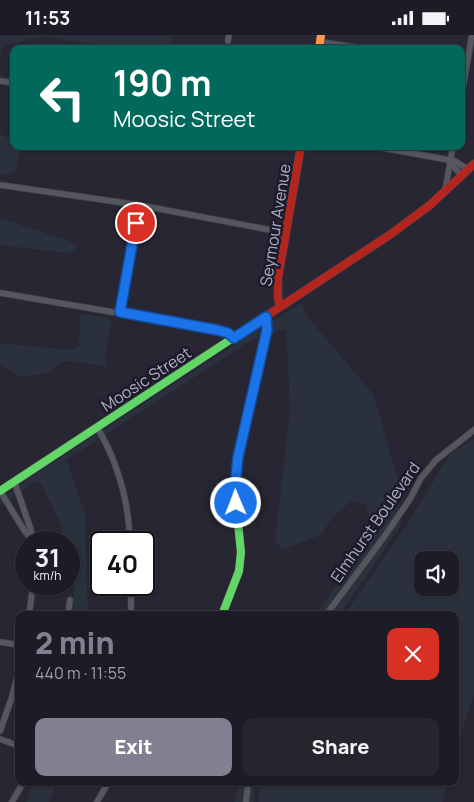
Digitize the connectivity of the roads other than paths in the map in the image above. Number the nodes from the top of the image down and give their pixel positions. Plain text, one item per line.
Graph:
1 (472, 35) edge
2 (320, 42) edge
3 (341, 45) edge
4 (465, 59) edge
5 (300, 150) edge
6 (394, 150) edge
7 (452, 150) edge
8 (450, 160) junction
9 (471, 167) edge
10 (462, 176) junction
11 (0, 185) edge
12 (444, 193) junction
13 (139, 205) junction
14 (286, 233) junction
15 (1, 293) edge
16 (280, 307) junction
17 (120, 312) junction
18 (266, 317) junction
19 (234, 338) junction
20 (97, 427) junction
21 (474, 430) edge
22 (14, 481) junction
23 (0, 491) edge
24 (25, 531) edge
25 (31, 531) edge
26 (129, 531) edge
27 (31, 596) edge
28 (131, 596) edge
29 (70, 600) dead end
30 (29, 611) edge
31 (69, 611) edge
32 (131, 611) edge
33 (224, 611) edge
34 (329, 611) edge
35 (0, 642) edge
36 (15, 644) edge
37 (15, 685) edge
38 (0, 731) edge
39 (0, 739) edge
40 (15, 745) edge
41 (21, 786) edge
42 (106, 786) edge
43 (248, 786) edge
44 (12, 802) edge
45 (97, 802) edge
46 (246, 802) edge

1 - 4 street
2 - 3 street
5 - 14 main road, Seymour Avenue
6 - 8 street
7 - 8 street
8 - 9 street
8 - 10 street
8 - 12 street
9 - 10 main road, Moosic Street
10 - 12 main road, Moosic Street
11 - 13 street
12 - 16 main road, Moosic Street
13 - 14 street
13 - 17 street
14 - 16 main road, Seymour Avenue
15 - 17 street
16 - 18 main road, Moosic Street
17 - 19 street
18 - 19 main road, Moosic Street
18 - 33 main road
19 - 20 main road, Moosic Street
20 - 22 main road, Moosic Street
20 - 26 street
21 - 34 street, Elmhurst Boulevard
22 - 23 main road, Moosic Street
22 - 25 street
23 - 24 street
27 - 30 street
28 - 32 street
29 - 31 street
35 - 36 street
37 - 38 street
39 - 40 street
41 - 44 street
42 - 45 street
43 - 46 street

